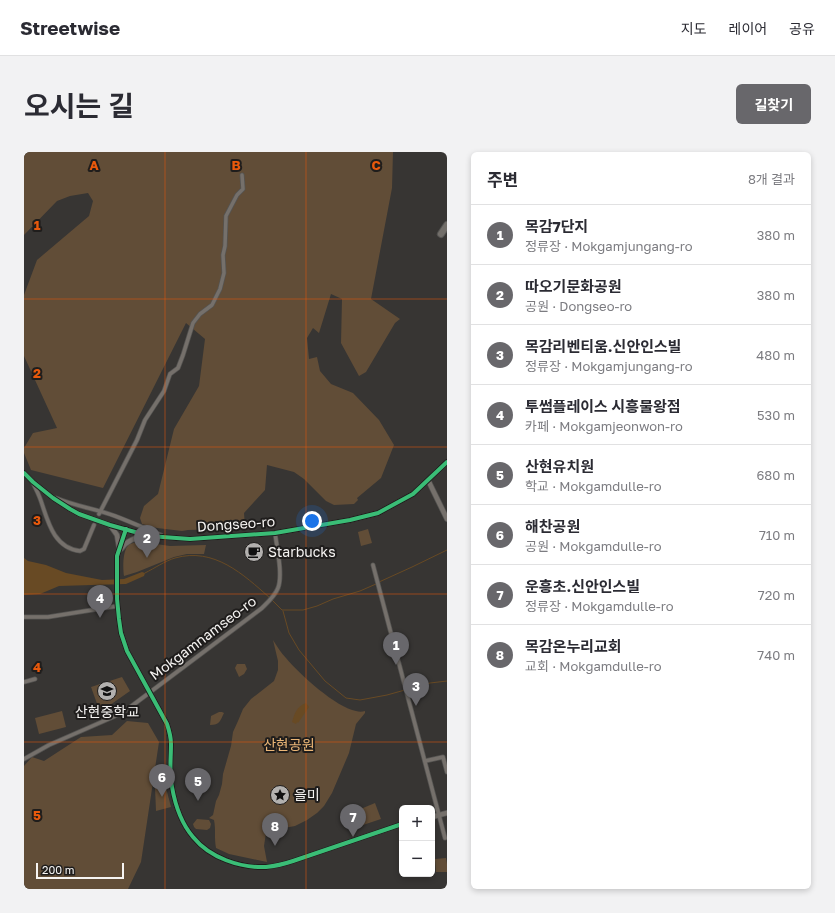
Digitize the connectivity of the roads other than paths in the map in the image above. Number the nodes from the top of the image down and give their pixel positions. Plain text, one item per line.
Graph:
1 (242, 175) dead end
2 (447, 225) edge
3 (441, 234) dead end
4 (447, 462) edge
5 (25, 473) edge
6 (428, 480) junction
7 (33, 482) junction
8 (48, 494) junction
9 (100, 513) junction
10 (447, 519) edge
11 (94, 525) dead end
12 (110, 525) junction
13 (126, 529) junction
14 (275, 533) junction
15 (149, 536) junction
16 (166, 537) junction
17 (118, 556) junction
18 (374, 567) dead end
19 (117, 606) junction
20 (24, 618) edge
21 (35, 679) dead end
22 (24, 682) edge
23 (150, 692) junction
24 (24, 759) edge
25 (425, 761) junction
26 (447, 772) edge
27 (447, 813) edge
28 (439, 815) junction
29 (435, 816) edge
30 (399, 825) edge
31 (445, 838) dead end

1 - 9 street
2 - 3 highway
4 - 6 main road, Dongseo-ro
5 - 7 main road, Dongseo-ro
6 - 10 street
6 - 14 main road, Dongseo-ro
7 - 8 main road, Dongseo-ro
7 - 11 street
8 - 9 street
8 - 12 main road, Dongseo-ro
9 - 16 street
12 - 13 main road, Dongseo-ro
12 - 17 street
13 - 15 main road, Dongseo-ro
13 - 17 street
14 - 16 main road, Dongseo-ro
14 - 23 street, Mokgamnamseo-ro
15 - 16 main road, Dongseo-ro
15 - 17 street
17 - 19 street
18 - 25 street
19 - 20 street
19 - 23 street
21 - 22 street
23 - 24 street, Mokgamnamseo-ro
23 - 30 street
25 - 26 street
25 - 28 street
27 - 28 street
28 - 29 street
28 - 31 street

